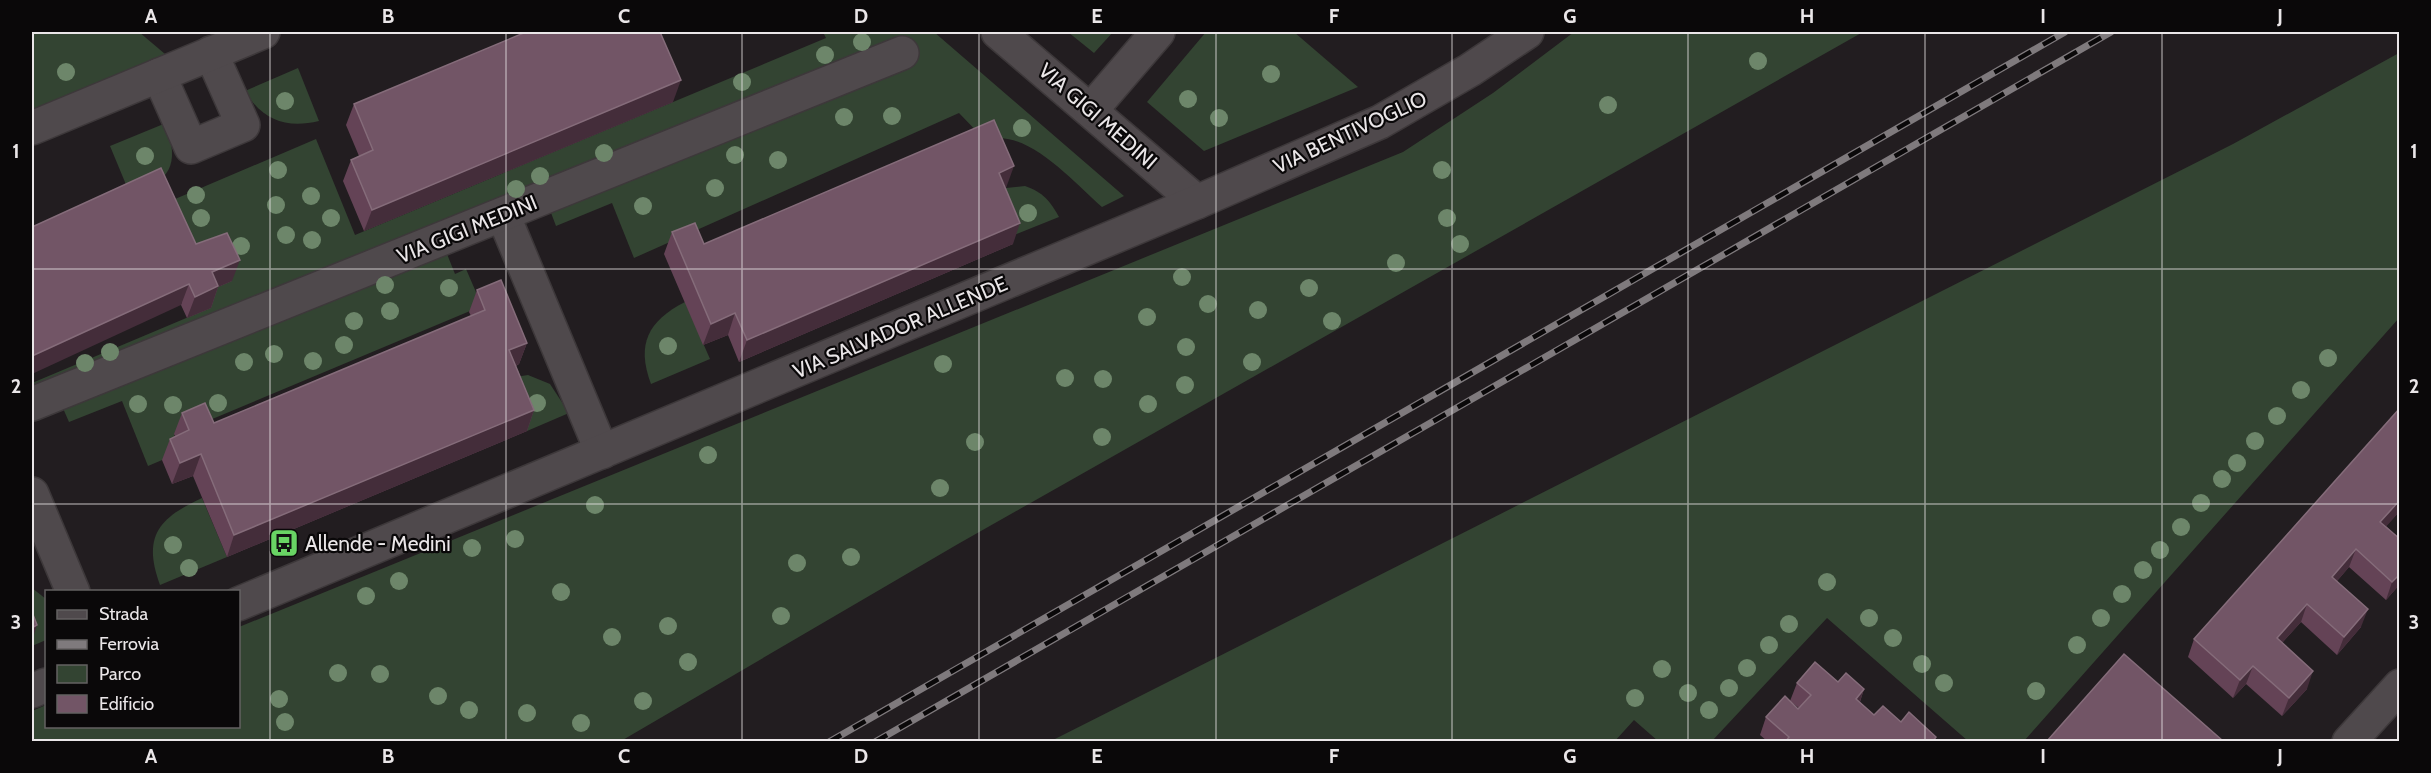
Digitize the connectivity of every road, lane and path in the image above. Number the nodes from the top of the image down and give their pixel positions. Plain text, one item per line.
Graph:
1 (999, 32) edge
2 (1158, 32) edge
3 (1527, 32) edge
4 (254, 33) edge
5 (211, 53) junction
6 (902, 53) dead end
7 (159, 75) junction
8 (1091, 110) junction
9 (32, 128) edge
10 (1197, 202) junction
11 (509, 229) dead end
12 (32, 404) edge
13 (602, 452) junction
14 (32, 494) edge
15 (73, 590) edge
16 (240, 603) edge
17 (2400, 686) edge
18 (2349, 741) edge

1 - 8 street, VIA GIGI MEDINI
2 - 8 street
3 - 10 street, VIA BENTIVOGLIO
4 - 5 street
5 - 7 street
5 - 7 street
6 - 12 street, VIA GIGI MEDINI
7 - 9 street
8 - 10 street, VIA GIGI MEDINI
10 - 13 street, VIA SALVADOR ALLENDE
11 - 13 street
13 - 16 street, VIA SALVADOR ALLENDE
14 - 15 street
17 - 18 street

